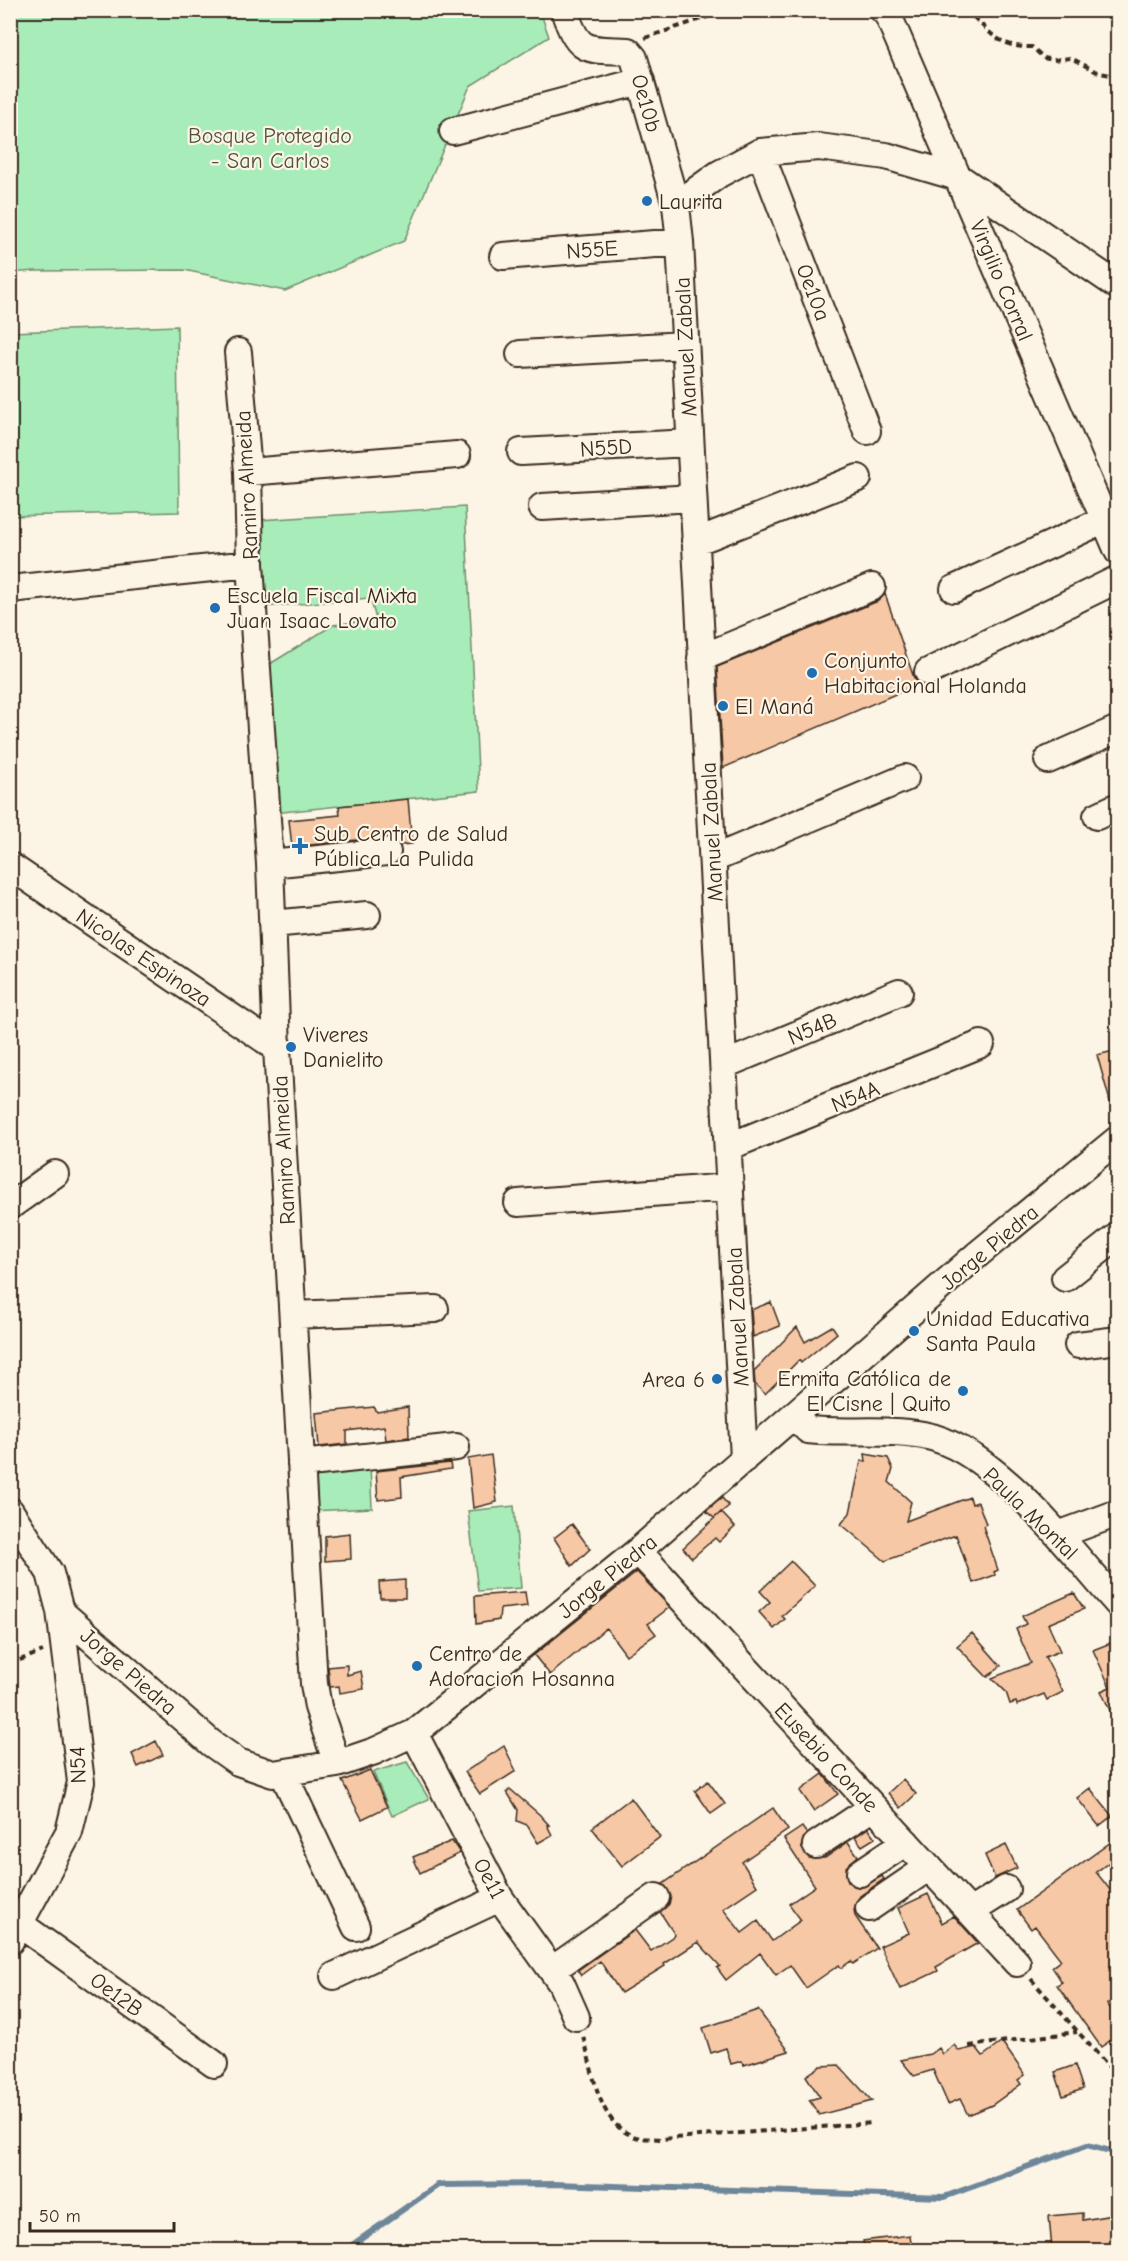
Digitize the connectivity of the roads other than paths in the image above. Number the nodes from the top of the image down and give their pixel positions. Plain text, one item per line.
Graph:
1 (564, 10) edge
2 (883, 10) edge
3 (640, 81) junction
4 (453, 131) dead end
5 (760, 153) junction
6 (958, 177) junction
7 (676, 205) junction
8 (680, 242) junction
9 (503, 256) dead end
10 (1118, 286) edge
11 (685, 345) junction
12 (238, 352) dead end
13 (520, 354) dead end
14 (867, 431) dead end
15 (690, 443) junction
16 (521, 452) dead end
17 (457, 455) dead end
18 (248, 472) junction
19 (858, 478) dead end
20 (693, 498) junction
21 (542, 507) dead end
22 (1104, 520) junction
23 (696, 540) junction
24 (1118, 551) edge
25 (249, 564) junction
26 (1118, 579) edge
27 (872, 587) dead end
28 (10, 589) edge
29 (954, 589) dead end
30 (701, 658) junction
31 (928, 672) dead end
32 (1118, 729) edge
33 (1048, 760) dead end
34 (905, 778) dead end
35 (387, 852) dead end
36 (713, 859) junction
37 (270, 864) junction
38 (10, 866) edge
39 (367, 915) dead end
40 (272, 924) junction
41 (899, 992) dead end
42 (981, 1044) dead end
43 (277, 1048) junction
44 (724, 1065) junction
45 (1118, 1139) edge
46 (728, 1147) junction
47 (55, 1174) dead end
48 (730, 1187) junction
49 (518, 1203) dead end
50 (10, 1206) edge
51 (1118, 1236) edge
52 (1065, 1278) dead end
53 (435, 1309) dead end
54 (292, 1315) junction
55 (1118, 1340) edge
56 (1078, 1345) dead end
57 (795, 1417) junction
58 (456, 1447) dead end
59 (744, 1459) junction
60 (301, 1464) junction
61 (10, 1511) edge
62 (1118, 1513) edge
63 (1058, 1535) junction
64 (638, 1551) junction
65 (1112, 1589) edge
66 (60, 1611) junction
67 (414, 1733) junction
68 (337, 1764) junction
69 (283, 1773) junction
70 (873, 1807) junction
71 (906, 1842) junction
72 (816, 1845) dead end
73 (929, 1867) junction
74 (860, 1873) dead end
75 (1006, 1889) dead end
76 (656, 1897) dead end
77 (500, 1898) junction
78 (868, 1908) dead end
79 (970, 1912) junction
80 (356, 1927) dead end
81 (16, 1933) edge
82 (1017, 1963) road end
83 (552, 1970) junction
84 (334, 1976) dead end
85 (576, 2017) road end
86 (214, 2064) dead end

1 - 3 street, Oe10b
2 - 6 street, Virgilio Corral
3 - 4 street
3 - 7 street, Oe10b
5 - 6 street
5 - 7 street
5 - 14 street, Oe10a
6 - 10 street
6 - 22 street, Virgilio Corral
7 - 8 street, Manuel Zabala
8 - 9 street, N55E
8 - 11 street, Manuel Zabala
11 - 13 street
11 - 15 street, Manuel Zabala
12 - 18 street, Ramiro Almeida
15 - 16 street, N55D
15 - 20 street, Manuel Zabala
17 - 18 street
18 - 25 street, Ramiro Almeida
19 - 23 street
20 - 21 street
20 - 23 street, Manuel Zabala
22 - 24 street, Virgilio Corral
22 - 29 street
23 - 30 street, Manuel Zabala
25 - 28 street
25 - 37 street, Ramiro Almeida
26 - 31 street
27 - 30 street
30 - 36 street, Manuel Zabala
32 - 33 street
34 - 36 street
35 - 37 street
36 - 44 street, Manuel Zabala
37 - 40 street, Ramiro Almeida
38 - 43 street, Nicolas Espinoza
39 - 40 street
40 - 43 street, Ramiro Almeida
41 - 44 street, N54B
42 - 46 street, N54A
43 - 54 street, Ramiro Almeida
44 - 46 street, Manuel Zabala
45 - 57 street, Jorge Piedra
46 - 48 street, Manuel Zabala
47 - 50 street
48 - 49 street
48 - 59 street, Manuel Zabala
51 - 52 street
53 - 54 street
54 - 60 street, Ramiro Almeida
55 - 56 street
57 - 59 street, Jorge Piedra
57 - 63 street, Paula Montal
58 - 60 street
59 - 64 street, Jorge Piedra
60 - 68 street, Ramiro Almeida
61 - 66 street, Jorge Piedra
62 - 63 street
63 - 65 street, Paula Montal
64 - 67 street, Jorge Piedra
64 - 70 street, Eusebio Conde
66 - 69 street, Jorge Piedra
66 - 81 street, N54
67 - 68 street, Jorge Piedra
67 - 77 street, Oe11
68 - 69 street, Jorge Piedra
69 - 80 street
70 - 71 street, Eusebio Conde
70 - 72 street
71 - 73 street, Eusebio Conde
71 - 74 street
73 - 78 street
73 - 79 street, Eusebio Conde
75 - 79 street
76 - 83 street
77 - 83 street, Oe11
77 - 84 street
79 - 82 street, Eusebio Conde
81 - 86 street, Oe12B
83 - 85 street, Oe11

